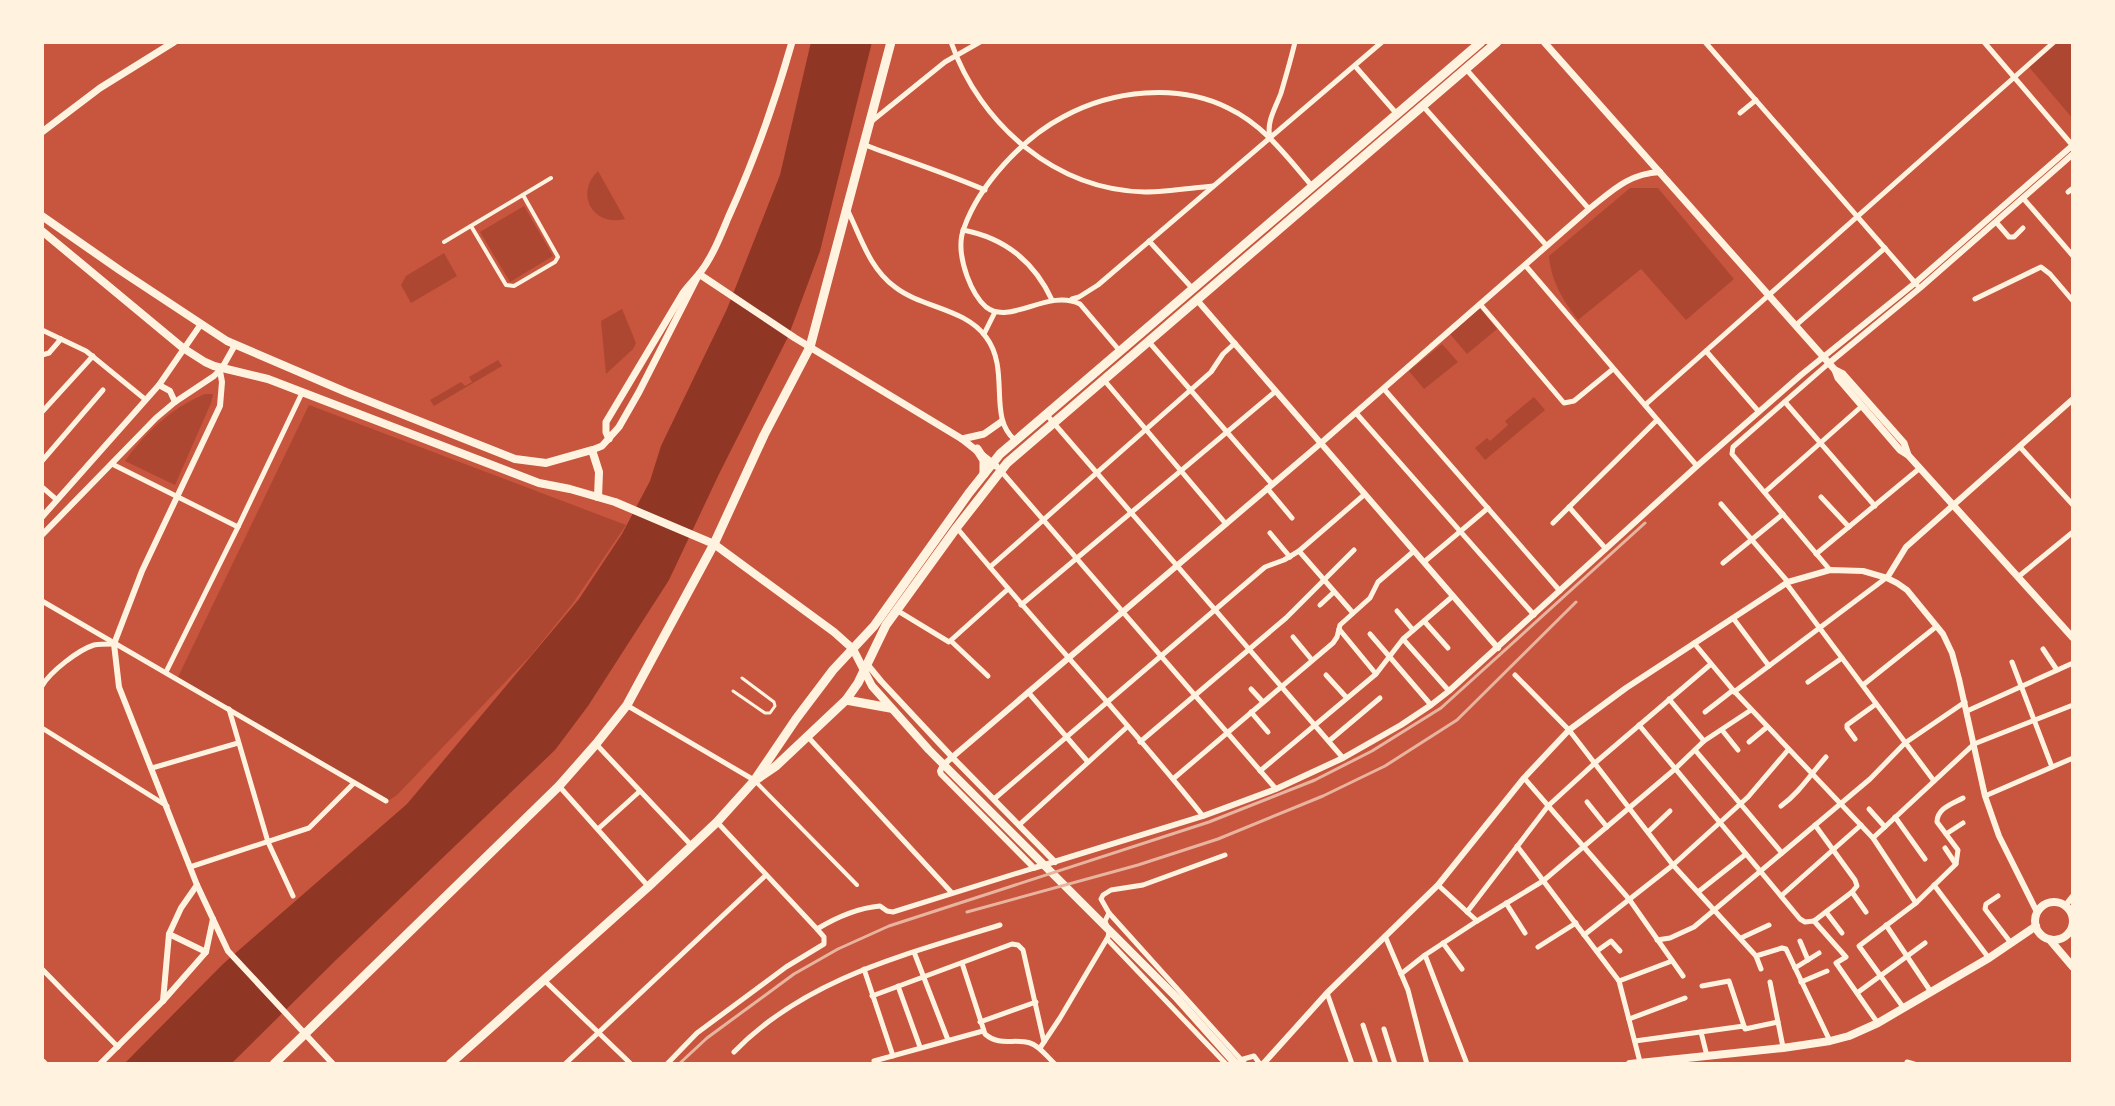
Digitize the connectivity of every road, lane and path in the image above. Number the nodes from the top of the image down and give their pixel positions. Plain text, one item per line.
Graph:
1 (174, 42) edge
2 (792, 42) edge
3 (891, 42) edge
4 (951, 42) edge
5 (980, 42) edge
6 (1295, 42) edge
7 (1382, 42) edge
8 (1481, 42) edge
9 (1497, 42) edge
10 (1544, 42) edge
11 (1705, 42) edge
12 (1984, 42) edge
13 (2054, 42) edge
14 (955, 56) junction
15 (1355, 66) junction
16 (1466, 68) junction
17 (2014, 77) junction
18 (1756, 100) junction
19 (1422, 105) junction
20 (1740, 113) dead end
21 (1397, 114) junction
22 (871, 122) junction
23 (42, 132) edge
24 (1270, 138) junction
25 (864, 145) junction
26 (1021, 146) junction
27 (2073, 146) edge
28 (2073, 154) edge
29 (1661, 172) junction
30 (551, 178) dead end
31 (1214, 186) junction
32 (1312, 186) junction
33 (985, 190) junction
34 (523, 195) junction
35 (2023, 198) junction
36 (847, 208) junction
37 (1589, 209) junction
38 (42, 216) edge
39 (1857, 217) junction
40 (1996, 222) junction
41 (471, 226) junction
42 (2023, 228) dead end
43 (963, 230) junction
44 (42, 231) edge
45 (1149, 241) junction
46 (444, 242) dead end
47 (1547, 246) junction
48 (1885, 248) junction
49 (2073, 256) edge
50 (1525, 265) junction
51 (699, 274) junction
52 (1918, 285) junction
53 (1193, 289) junction
54 (1769, 295) junction
55 (1071, 299) junction
56 (1975, 299) dead end
57 (1052, 300) junction
58 (1197, 300) junction
59 (2073, 301) edge
60 (1480, 304) junction
61 (995, 312) junction
62 (201, 324) junction
63 (1796, 325) junction
64 (42, 330) edge
65 (984, 334) junction
66 (61, 339) junction
67 (1149, 341) junction
68 (1235, 343) junction
69 (235, 345) junction
70 (183, 348) junction
71 (1120, 351) junction
72 (1706, 351) junction
73 (808, 352) junction
74 (820, 353) joint
75 (42, 355) edge
76 (93, 356) junction
77 (1827, 360) junction
78 (221, 369) junction
79 (1614, 369) junction
80 (1835, 370) junction
81 (1104, 380) junction
82 (159, 385) junction
83 (1384, 389) junction
84 (103, 390) dead end
85 (1191, 390) junction
86 (1276, 391) junction
87 (302, 393) junction
88 (2073, 399) edge
89 (146, 400) junction
90 (175, 402) junction
91 (1785, 402) junction
92 (1645, 405) junction
93 (1862, 406) junction
94 (42, 412) edge
95 (1759, 412) junction
96 (1356, 413) junction
97 (1046, 414) junction
98 (1657, 420) junction
99 (1001, 422) junction
100 (1054, 423) junction
101 (1146, 429) junction
102 (1228, 432) junction
103 (609, 439) junction
104 (962, 439) junction
105 (1015, 440) junction
106 (1321, 443) junction
107 (1821, 444) junction
108 (2020, 447) junction
109 (977, 449) junction
110 (592, 450) junction
111 (1908, 455) junction
112 (42, 461) edge
113 (993, 463) junction
114 (112, 464) junction
115 (1697, 466) junction
116 (1920, 468) junction
117 (1001, 471) junction
118 (1181, 471) junction
119 (1098, 473) junction
120 (984, 474) junction
121 (1270, 486) junction
122 (42, 487) edge
123 (1765, 492) junction
124 (1365, 494) junction
125 (178, 497) junction
126 (598, 497) junction
127 (1821, 497) dead end
128 (57, 500) junction
129 (1721, 504) dead end
130 (1953, 505) junction
131 (2073, 505) edge
132 (1875, 506) junction
133 (1569, 507) junction
134 (1488, 508) junction
135 (1132, 512) junction
136 (1783, 514) junction
137 (42, 517) edge
138 (1292, 518) dead end
139 (1044, 520) junction
140 (1553, 523) dead end
141 (1226, 524) junction
142 (238, 527) junction
143 (957, 527) junction
144 (1849, 527) junction
145 (1460, 531) junction
146 (2073, 532) edge
147 (1270, 533) dead end
148 (42, 535) edge
149 (1752, 540) junction
150 (714, 544) junction
151 (1606, 549) junction
152 (1354, 550) dead end
153 (1299, 551) junction
154 (1414, 551) junction
155 (1816, 554) junction
156 (1290, 557) junction
157 (1077, 558) junction
158 (1424, 562) junction
159 (1723, 563) dead end
160 (1178, 566) junction
161 (990, 567) junction
162 (1830, 570) junction
163 (2018, 577) junction
164 (1887, 578) junction
165 (1323, 580) junction
166 (1787, 583) junction
167 (1008, 589) junction
168 (1560, 591) junction
169 (1334, 592) junction
170 (1453, 596) junction
171 (42, 601) edge
172 (1021, 605) junction
173 (1320, 605) dead end
174 (897, 610) junction
175 (1216, 610) junction
176 (1397, 611) dead end
177 (1124, 613) junction
178 (1353, 613) junction
179 (1534, 615) junction
180 (1733, 618) junction
181 (1424, 621) junction
182 (1937, 626) junction
183 (1339, 628) junction
184 (1819, 628) junction
185 (1413, 630) junction
186 (2071, 632) edge
187 (1370, 634) dead end
188 (1293, 637) dead end
189 (1403, 639) junction
190 (951, 641) junction
191 (1694, 643) junction
192 (114, 644) junction
193 (1448, 648) dead end
194 (1498, 648) junction
195 (853, 649) junction
196 (2043, 649) dead end
197 (1250, 650) junction
198 (1162, 657) junction
199 (1389, 657) junction
200 (1068, 658) junction
201 (1842, 658) junction
202 (1312, 660) junction
203 (2012, 662) dead end
204 (2073, 663) edge
205 (1711, 664) junction
206 (1769, 666) junction
207 (866, 668) junction
208 (2057, 670) junction
209 (166, 673) junction
210 (1376, 674) junction
211 (1326, 675) dead end
212 (1515, 675) dead end
213 (988, 676) dead end
214 (742, 678) dead end
215 (1808, 682) dead end
216 (42, 686) edge
217 (1862, 686) junction
218 (2022, 686) junction
219 (1282, 687) junction
220 (1251, 689) dead end
221 (733, 691) dead end
222 (1449, 691) junction
223 (1734, 691) junction
224 (1028, 692) junction
225 (1196, 696) junction
226 (1347, 698) junction
227 (1380, 698) dead end
228 (1669, 699) junction
229 (846, 700) junction
230 (1263, 702) junction
231 (1965, 702) junction
232 (1107, 704) junction
233 (1876, 704) junction
234 (627, 705) junction
235 (1431, 705) junction
236 (2073, 705) edge
237 (890, 708) junction
238 (229, 709) junction
239 (1751, 710) junction
240 (1967, 711) junction
241 (1251, 712) junction
242 (1705, 712) dead end
243 (2035, 720) junction
244 (1315, 725) junction
245 (1639, 725) junction
246 (1127, 727) junction
247 (1767, 727) junction
248 (42, 728) edge
249 (1569, 730) junction
250 (1722, 730) junction
251 (1268, 732) dead end
252 (1227, 733) junction
253 (808, 737) junction
254 (1067, 737) junction
255 (1855, 739) dead end
256 (1329, 741) junction
257 (1704, 741) junction
258 (1140, 742) junction
259 (1749, 742) dead end
260 (238, 743) junction
261 (1905, 743) junction
262 (596, 744) junction
263 (1974, 744) junction
264 (1695, 750) junction
265 (1738, 750) dead end
266 (1788, 750) junction
267 (1826, 757) dead end
268 (953, 758) junction
269 (1343, 758) junction
270 (2073, 758) edge
271 (1088, 762) junction
272 (1595, 763) junction
273 (943, 765) junction
274 (2052, 767) junction
275 (152, 768) junction
276 (1675, 769) junction
277 (1260, 771) junction
278 (1811, 773) junction
279 (1524, 778) junction
280 (1173, 779) junction
281 (754, 781) junction
282 (1934, 781) junction
283 (354, 783) junction
284 (559, 786) junction
285 (1276, 789) junction
286 (640, 791) junction
287 (1985, 796) junction
288 (1963, 798) dead end
289 (994, 799) junction
290 (386, 801) dead end
291 (1587, 802) dead end
292 (1740, 803) junction
293 (1841, 803) junction
294 (167, 806) junction
295 (1548, 806) junction
296 (1781, 806) dead end
297 (1629, 808) junction
298 (1869, 809) dead end
299 (1670, 811) dead end
300 (1203, 816) junction
301 (1895, 817) junction
302 (717, 822) junction
303 (1719, 822) junction
304 (1963, 823) dead end
305 (1019, 825) junction
306 (1815, 825) junction
307 (1861, 825) junction
308 (1607, 827) junction
309 (1885, 827) junction
310 (598, 829) junction
311 (1648, 832) junction
312 (1946, 834) junction
313 (1873, 838) junction
314 (268, 842) junction
315 (691, 846) junction
316 (1517, 846) junction
317 (1583, 847) junction
318 (1945, 848) dead end
319 (1833, 850) junction
320 (1782, 853) junction
321 (1746, 854) junction
322 (1225, 855) dead end
323 (1925, 859) dead end
324 (1055, 862) junction
325 (1956, 864) junction
326 (1673, 865) junction
327 (190, 867) junction
328 (1034, 868) junction
329 (1760, 871) junction
330 (766, 875) junction
331 (1543, 881) junction
332 (197, 885) junction
333 (857, 885) dead end
334 (1438, 885) junction
335 (1934, 885) junction
336 (648, 887) junction
337 (1698, 892) junction
338 (1852, 892) junction
339 (952, 893) junction
340 (293, 896) dead end
341 (1781, 896) junction
342 (1998, 896) dead end
343 (2073, 896) edge
344 (1629, 899) junction
345 (1506, 903) junction
346 (1916, 903) junction
347 (2065, 906) junction
348 (1715, 910) junction
349 (1467, 912) junction
350 (1826, 912) junction
351 (1866, 912) dead end
352 (2037, 912) junction
353 (1109, 913) junction
354 (213, 918) junction
355 (1477, 921) junction
356 (1814, 921) junction
357 (1576, 923) junction
358 (2073, 924) edge
359 (1000, 925) dead end
360 (1769, 925) dead end
361 (1886, 925) junction
362 (2036, 926) junction
363 (817, 929) junction
364 (1525, 933) dead end
365 (1842, 933) dead end
366 (169, 934) junction
367 (1584, 935) junction
368 (1385, 936) junction
369 (1107, 939) junction
370 (1740, 939) junction
371 (2050, 939) junction
372 (1657, 940) junction
373 (1800, 941) dead end
374 (1443, 943) junction
375 (1925, 943) dead end
376 (2011, 944) junction
377 (1538, 947) dead end
378 (1596, 951) junction
379 (1620, 951) dead end
380 (206, 952) junction
381 (914, 952) junction
382 (1819, 953) dead end
383 (1425, 955) junction
384 (1756, 956) junction
385 (1907, 957) junction
386 (1989, 958) junction
387 (1808, 960) junction
388 (1672, 961) junction
389 (962, 963) junction
390 (2073, 967) edge
391 (1795, 968) junction
392 (42, 969) edge
393 (864, 969) junction
394 (1462, 969) dead end
395 (1761, 969) dead end
396 (1827, 971) dead end
397 (1401, 974) junction
398 (1683, 976) dead end
399 (1881, 976) junction
400 (923, 977) junction
401 (545, 981) junction
402 (1619, 981) junction
403 (1770, 982) dead end
404 (1801, 982) junction
405 (898, 986) junction
406 (1702, 986) dead end
407 (1931, 992) junction
408 (1327, 993) junction
409 (1857, 993) junction
410 (872, 996) junction
411 (1685, 998) dead end
412 (163, 1001) junction
413 (1036, 1002) junction
414 (1904, 1008) junction
415 (1629, 1019) junction
416 (980, 1022) junction
417 (1778, 1022) junction
418 (1878, 1023) junction
419 (1363, 1025) dead end
420 (1744, 1026) junction
421 (1384, 1029) dead end
422 (983, 1031) junction
423 (1701, 1032) junction
424 (598, 1033) junction
425 (305, 1035) junction
426 (948, 1041) junction
427 (1634, 1041) junction
428 (1830, 1041) junction
429 (1042, 1045) junction
430 (118, 1047) junction
431 (920, 1047) junction
432 (1783, 1048) junction
433 (734, 1052) dead end
434 (893, 1056) junction
435 (1707, 1056) junction
436 (874, 1061) dead end
437 (1671, 1062) edge
438 (1239, 1063) edge
439 (1640, 1063) edge
440 (100, 1064) edge
441 (274, 1064) edge
442 (333, 1064) edge
443 (453, 1064) edge
444 (565, 1064) edge
445 (631, 1064) edge
446 (667, 1064) edge
447 (1055, 1064) edge
448 (1226, 1064) edge
449 (1262, 1064) edge
450 (1352, 1064) edge
451 (1376, 1064) edge
452 (1395, 1064) edge
453 (1427, 1064) edge
454 (1467, 1064) edge
455 (1630, 1064) edge

1 - 23 main road
2 - 51 main road
3 - 22 highway
4 - 14 street
5 - 14 street
6 - 24 street
7 - 15 street
8 - 21 highway
9 - 16 highway
10 - 29 main road
11 - 18 street
12 - 17 street
13 - 17 street
14 - 22 street
14 - 26 street
15 - 21 street
15 - 24 street
16 - 19 highway
16 - 37 street
17 - 27 street
17 - 39 street
18 - 20 street
18 - 39 street
19 - 47 street
19 - 58 highway
21 - 32 highway
22 - 25 highway
24 - 26 street
24 - 31 street
24 - 32 street
25 - 33 street
25 - 36 highway
26 - 31 street
26 - 33 street
27 - 52 street
28 - 35 street
29 - 37 street
29 - 54 main road
30 - 34 street
31 - 45 street
32 - 53 highway
33 - 43 street
34 - 41 street
34 - 41 street
35 - 40 street
35 - 49 street
36 - 65 street
36 - 73 highway
37 - 47 street
38 - 62 main road
39 - 48 street
39 - 54 street
40 - 42 street
40 - 52 street
41 - 46 street
43 - 57 street
43 - 61 street
44 - 70 main road
45 - 53 street
45 - 55 street
47 - 50 street
48 - 52 street
48 - 63 street
50 - 60 street
50 - 79 street
51 - 73 main road
51 - 103 main road
51 - 103 main road
52 - 77 street
53 - 71 highway
54 - 63 main road
54 - 72 street
55 - 57 street
55 - 71 street
56 - 59 street
57 - 61 street
58 - 67 highway
58 - 68 street
60 - 79 street
60 - 83 street
61 - 65 street
62 - 69 main road
62 - 70 street
63 - 77 main road
64 - 66 street
65 - 99 street
66 - 75 street
66 - 76 street
67 - 81 highway
67 - 85 street
68 - 85 street
68 - 86 street
69 - 78 street
69 - 110 main road
70 - 78 main road
70 - 82 street
71 - 97 highway
72 - 92 street
72 - 95 street
73 - 74 highway
73 - 150 highway
74 - 104 main road
76 - 89 street
76 - 94 street
77 - 80 main road
77 - 91 street
77 - 95 street
78 - 87 main road
78 - 90 street
78 - 125 street
79 - 92 street
80 - 93 main road
80 - 111 main road
81 - 100 highway
81 - 101 street
82 - 89 street
82 - 90 street
83 - 96 street
83 - 134 street
84 - 112 street
85 - 101 street
85 - 102 street
86 - 102 street
86 - 106 street
87 - 126 main road
87 - 142 street
88 - 108 street
89 - 128 street
90 - 114 street
91 - 107 street
91 - 123 street
92 - 98 street
93 - 107 street
93 - 111 main road
95 - 115 street
96 - 106 street
96 - 145 street
97 - 100 street
97 - 105 highway
98 - 115 street
98 - 133 street
99 - 104 main road
99 - 105 street
100 - 117 highway
100 - 119 street
101 - 118 street
101 - 119 street
102 - 118 street
102 - 121 street
103 - 110 main road
104 - 109 main road
105 - 113 highway
106 - 121 street
106 - 124 street
107 - 123 street
107 - 132 street
108 - 130 street
108 - 131 street
109 - 113 main road
109 - 120 highway
110 - 126 main road
111 - 116 main road
113 - 117 main road
113 - 120 highway
114 - 125 street
114 - 148 street
115 - 151 street
116 - 130 main road
116 - 132 street
117 - 139 street
117 - 143 highway
118 - 135 street
118 - 141 street
119 - 135 street
119 - 139 street
120 - 195 highway
121 - 138 street
121 - 141 street
122 - 128 street
123 - 136 street
124 - 153 street
124 - 154 street
125 - 142 street
125 - 192 street
126 - 150 main road
127 - 144 street
128 - 137 street
129 - 149 street
130 - 163 main road
130 - 164 street
132 - 144 street
133 - 140 street
133 - 151 street
134 - 145 street
134 - 168 street
135 - 157 street
135 - 160 street
136 - 149 street
136 - 155 street
139 - 157 street
139 - 161 street
141 - 160 street
142 - 209 street
143 - 161 street
143 - 174 highway
144 - 155 street
145 - 158 street
145 - 179 street
146 - 163 street
147 - 156 street
149 - 159 street
149 - 166 street
150 - 195 main road
150 - 234 highway
151 - 168 street
152 - 165 street
153 - 156 street
153 - 165 street
154 - 158 street
154 - 178 street
155 - 162 street
156 - 175 street
157 - 172 street
157 - 177 street
158 - 170 street
160 - 175 street
160 - 177 street
161 - 167 street
162 - 164 street
162 - 166 street
163 - 186 main road
164 - 182 street
164 - 184 street
165 - 169 street
165 - 197 street
166 - 180 street
166 - 184 street
167 - 172 street
167 - 190 street
168 - 179 street
169 - 173 street
169 - 178 street
170 - 181 street
170 - 194 street
171 - 192 street
172 - 200 street
174 - 190 street
174 - 207 highway
175 - 197 street
175 - 198 street
176 - 185 street
177 - 198 street
177 - 200 street
178 - 183 street
179 - 194 street
180 - 191 street
180 - 206 street
181 - 185 street
181 - 193 street
182 - 217 street
182 - 231 street
183 - 202 street
183 - 210 street
184 - 201 street
184 - 206 street
185 - 189 street
187 - 199 street
188 - 202 street
189 - 199 street
189 - 222 street
190 - 213 street
191 - 205 street
191 - 249 street
192 - 209 street
192 - 216 street
192 - 275 street
194 - 222 street
195 - 207 main road
195 - 281 highway
196 - 208 street
197 - 219 street
197 - 225 street
198 - 225 street
198 - 232 street
199 - 210 street
199 - 235 street
200 - 224 street
200 - 232 street
201 - 215 street
201 - 217 street
202 - 219 street
203 - 218 street
204 - 208 street
205 - 223 street
205 - 228 street
206 - 223 street
207 - 229 highway
207 - 237 main road
207 - 268 street
208 - 218 street
209 - 238 street
210 - 226 street
211 - 226 street
212 - 249 street
214 - 221 lane
217 - 233 street
218 - 240 street
218 - 243 street
219 - 230 street
219 - 244 street
220 - 230 street
222 - 235 street
223 - 239 street
223 - 242 street
224 - 254 street
224 - 268 street
225 - 252 street
225 - 258 street
226 - 244 street
227 - 256 street
228 - 245 street
228 - 257 street
229 - 237 highway
229 - 253 highway
230 - 241 street
231 - 240 street
231 - 261 street
232 - 246 street
232 - 254 street
233 - 255 street
233 - 261 street
234 - 262 highway
234 - 281 street
235 - 269 street
236 - 243 street
237 - 273 main road
238 - 260 street
238 - 283 street
239 - 247 street
239 - 250 street
240 - 263 street
241 - 251 street
241 - 252 street
243 - 263 street
243 - 274 street
244 - 256 street
244 - 277 street
245 - 272 street
245 - 276 street
246 - 258 street
246 - 271 street
247 - 259 street
247 - 266 street
248 - 294 street
249 - 272 street
249 - 279 street
250 - 257 street
250 - 265 street
252 - 277 street
252 - 280 street
253 - 281 highway
253 - 339 street
254 - 271 street
254 - 289 street
256 - 269 street
257 - 264 street
258 - 280 street
260 - 275 street
260 - 314 street
261 - 282 street
261 - 293 street
262 - 284 highway
262 - 286 street
263 - 282 street
263 - 287 street
264 - 276 street
264 - 292 street
266 - 278 street
266 - 292 street
267 - 278 street
268 - 273 street
268 - 289 street
269 - 285 street
270 - 274 street
271 - 305 street
272 - 295 street
272 - 297 street
273 - 328 street
273 - 438 main road
274 - 287 street
275 - 294 street
276 - 297 street
276 - 303 street
277 - 285 street
278 - 293 street
278 - 296 street
279 - 295 street
279 - 334 street
280 - 300 street
281 - 302 highway
281 - 333 street
282 - 301 street
283 - 290 street
283 - 314 street
284 - 310 street
284 - 425 highway
285 - 300 street
286 - 310 street
286 - 315 street
287 - 352 street
288 - 312 street
289 - 305 street
291 - 308 street
292 - 303 street
292 - 320 street
293 - 306 street
293 - 307 street
294 - 327 street
295 - 316 street
295 - 317 street
297 - 308 street
297 - 311 street
298 - 309 street
299 - 311 street
300 - 324 street
301 - 309 street
301 - 323 street
302 - 315 highway
302 - 330 street
303 - 321 street
303 - 326 street
304 - 312 street
305 - 324 street
306 - 319 street
306 - 320 street
307 - 313 street
307 - 319 street
308 - 317 street
309 - 313 street
310 - 336 street
311 - 326 street
312 - 325 street
313 - 346 street
314 - 327 street
314 - 340 street
315 - 336 highway
316 - 331 street
316 - 349 street
317 - 331 street
317 - 344 street
318 - 325 street
319 - 338 street
319 - 341 street
320 - 329 street
321 - 329 street
321 - 337 street
322 - 353 street
324 - 328 street
325 - 335 street
326 - 337 street
326 - 344 street
327 - 332 street
328 - 339 street
329 - 341 street
329 - 348 street
330 - 363 street
330 - 424 street
331 - 345 street
331 - 357 street
332 - 354 street
332 - 366 street
334 - 349 street
334 - 368 street
335 - 346 street
335 - 386 street
336 - 401 highway
337 - 348 street
338 - 350 street
338 - 351 street
339 - 363 street
341 - 356 street
342 - 376 street
343 - 347 street
344 - 367 street
344 - 372 street
345 - 355 street
345 - 364 street
346 - 361 street
347 - 352 main road
347 - 358 main road
348 - 370 street
348 - 372 street
349 - 355 street
350 - 356 street
350 - 365 street
352 - 362 main road
353 - 369 street
353 - 438 street
354 - 380 street
354 - 425 street
355 - 374 street
356 - 409 street
357 - 367 street
357 - 377 street
358 - 371 main road
359 - 381 street
360 - 370 street
361 - 385 street
361 - 399 street
362 - 371 main road
362 - 376 main road
363 - 446 street
366 - 380 street
366 - 412 street
367 - 378 street
368 - 397 street
368 - 408 street
369 - 429 street
369 - 448 street
370 - 384 street
371 - 390 main road
372 - 388 street
373 - 387 street
374 - 383 street
374 - 394 street
375 - 385 street
376 - 386 main road
378 - 379 street
378 - 402 street
380 - 412 street
381 - 393 street
381 - 400 street
382 - 387 street
383 - 397 street
383 - 454 street
384 - 391 street
384 - 395 street
385 - 399 street
385 - 407 street
386 - 407 main road
387 - 391 street
388 - 398 street
388 - 402 street
389 - 400 street
389 - 413 street
389 - 416 street
391 - 404 street
392 - 430 street
393 - 410 street
393 - 433 street
396 - 404 street
397 - 453 street
399 - 409 street
399 - 414 street
400 - 405 street
400 - 426 street
401 - 424 street
401 - 443 highway
402 - 415 street
403 - 417 street
404 - 428 street
405 - 410 street
405 - 431 street
406 - 420 street
407 - 414 main road
408 - 449 street
408 - 450 street
409 - 418 street
410 - 434 street
411 - 415 street
412 - 430 street
413 - 416 street
413 - 429 street
414 - 418 main road
415 - 427 street
416 - 422 street
417 - 420 street
417 - 432 street
418 - 428 main road
419 - 451 street
420 - 423 street
421 - 452 street
422 - 426 street
422 - 429 street
423 - 427 street
423 - 435 street
424 - 444 street
424 - 445 street
425 - 441 highway
425 - 442 street
426 - 431 street
427 - 439 street
428 - 432 main road
429 - 447 street
430 - 440 street
431 - 434 street
432 - 435 main road
434 - 436 street
435 - 437 main road
437 - 439 main road
438 - 449 street
439 - 455 main road

